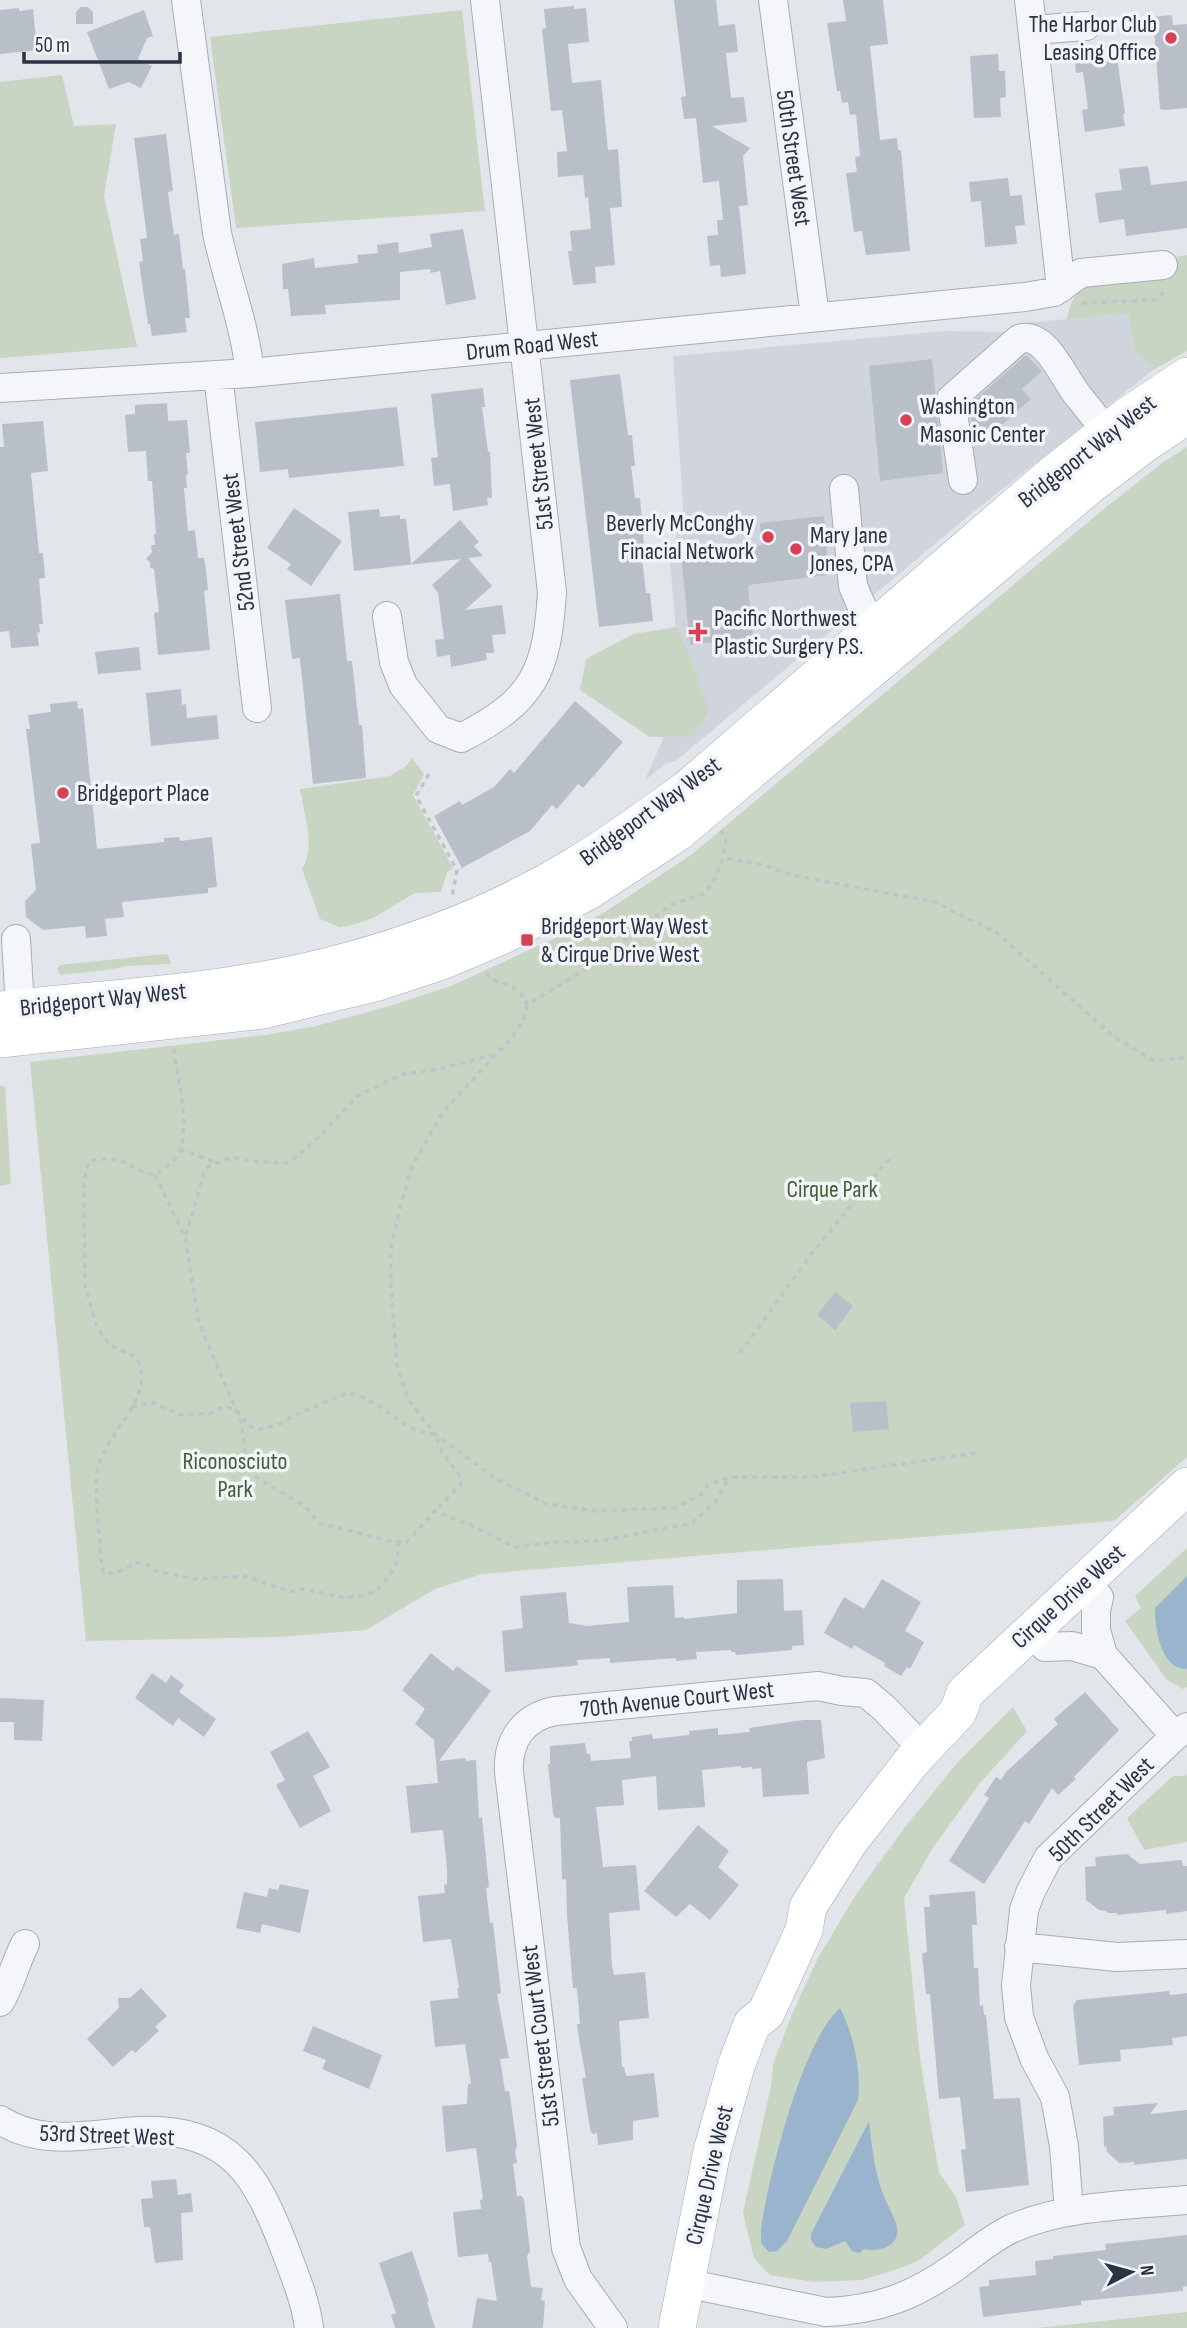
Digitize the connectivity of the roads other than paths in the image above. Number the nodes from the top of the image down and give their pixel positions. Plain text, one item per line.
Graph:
1 (186, 0) edge
2 (485, 0) edge
3 (773, 0) edge
4 (1029, 0) edge
5 (1086, 26) dead end
6 (1033, 30) junction
7 (1163, 265) dead end
8 (1058, 290) junction
9 (815, 316) junction
10 (525, 346) junction
11 (250, 373) junction
12 (218, 375) junction
13 (1187, 376) edge
14 (0, 388) edge
15 (1187, 415) edge
16 (1107, 431) junction
17 (963, 480) dead end
18 (844, 489) dead end
19 (387, 616) dead end
20 (877, 625) junction
21 (257, 708) dead end
22 (16, 939) dead end
23 (10, 1009) edge
24 (0, 1039) edge
25 (1187, 1486) edge
26 (1187, 1515) edge
27 (1150, 1536) junction
28 (1099, 1597) junction
29 (1045, 1647) junction
30 (1103, 1655) junction
31 (958, 1712) junction
32 (1181, 1731) edge
33 (519, 1732) joint
34 (918, 1755) junction
35 (24, 1944) dead end
36 (1018, 1947) junction
37 (1187, 1954) edge
38 (0, 2001) edge
39 (0, 2120) edge
40 (1187, 2200) edge
41 (1069, 2212) junction
42 (685, 2283) junction
43 (309, 2328) edge
44 (613, 2328) edge
45 (677, 2328) edge

1 - 11 street
2 - 10 street, 51st Street West
3 - 9 street, 50th Street West
4 - 6 street
5 - 6 street
6 - 8 street
7 - 8 street, Drum Road West
8 - 9 street, Drum Road West
9 - 10 street, Drum Road West
10 - 11 street, Drum Road West
10 - 19 street, 51st Street West
11 - 12 street, Drum Road West
12 - 14 street, Drum Road West
12 - 21 street, 52nd Street West
13 - 16 main road, Bridgeport Way West
15 - 24 main road, Bridgeport Way West
16 - 17 street
16 - 20 main road, Bridgeport Way West
18 - 20 street
20 - 23 main road, Bridgeport Way West
22 - 23 street
25 - 27 main road, Cirque Drive West
26 - 27 main road, Cirque Drive West
27 - 28 main road, Cirque Drive West
27 - 31 main road, Cirque Drive West
28 - 29 main road, Cirque Drive West
28 - 30 street
29 - 30 street
29 - 31 main road, Cirque Drive West
30 - 32 street
31 - 34 main road, Cirque Drive West
32 - 36 street, 50th Street West
33 - 34 street, 70th Avenue Court West
33 - 44 street, 51st Street Court West
34 - 42 main road, Cirque Drive West
35 - 38 street
36 - 37 street
36 - 41 street, 50th Street West
39 - 43 street, 53rd Street West
40 - 41 street
41 - 42 street
42 - 45 main road, Cirque Drive West

